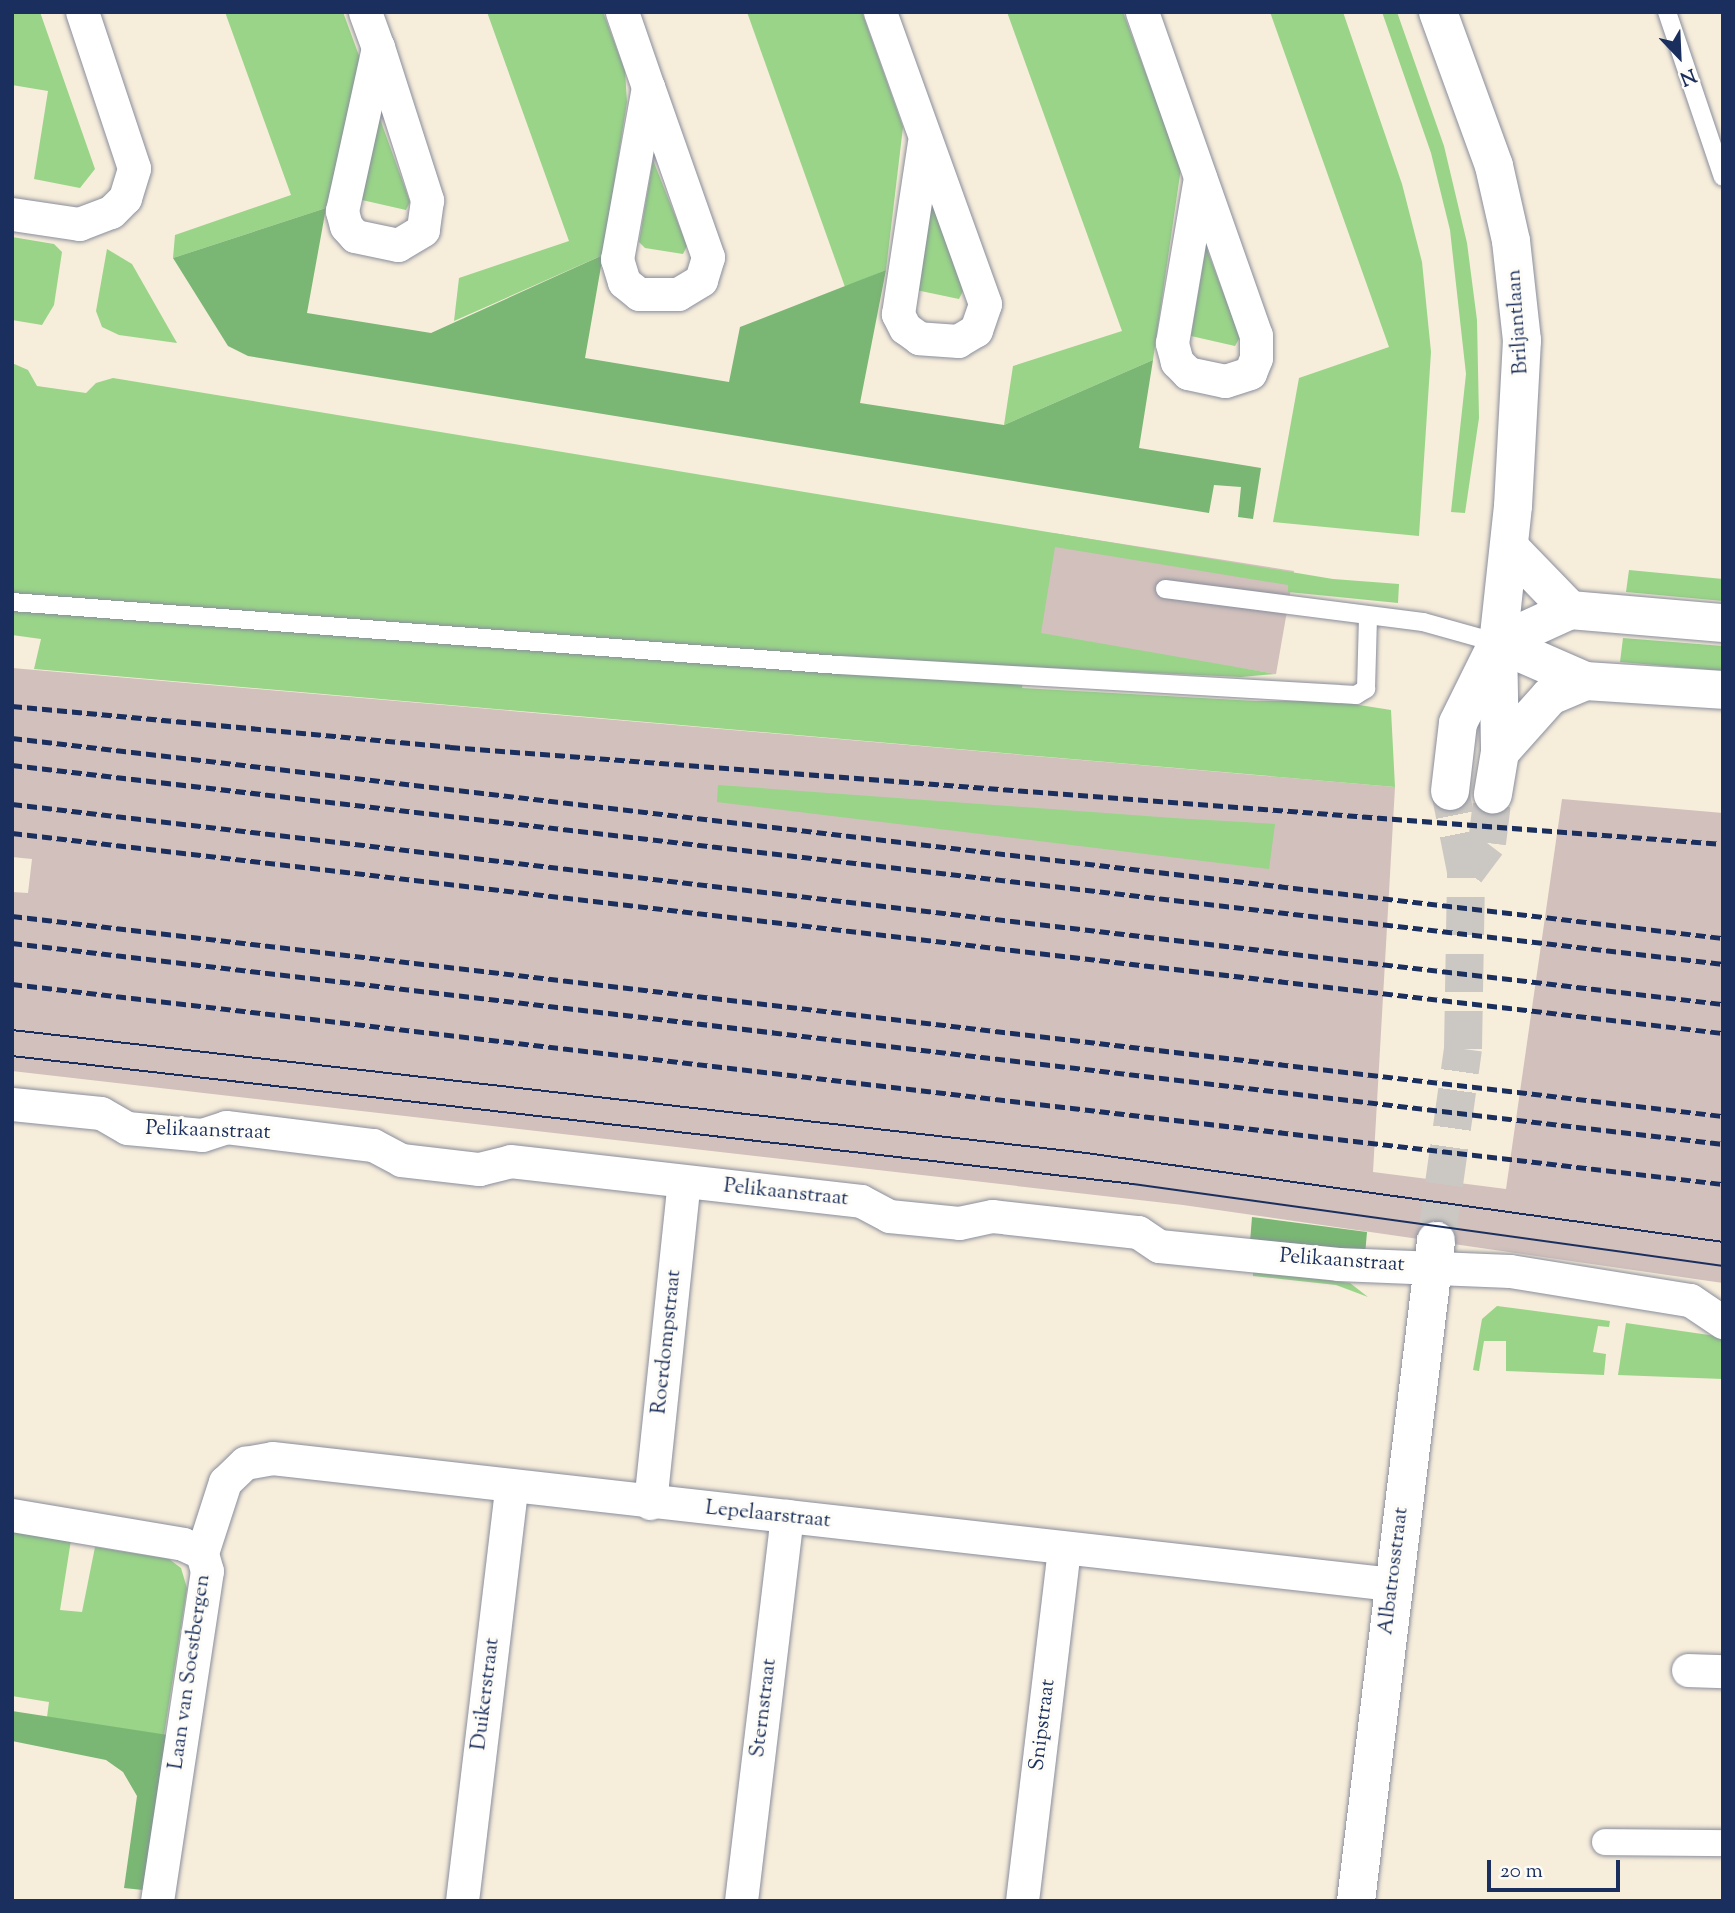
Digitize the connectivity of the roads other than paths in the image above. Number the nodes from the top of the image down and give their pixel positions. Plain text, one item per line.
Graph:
1 (82, 12) edge
2 (365, 12) edge
3 (622, 12) edge
4 (880, 12) edge
5 (1142, 12) edge
6 (1438, 12) edge
7 (1667, 12) edge
8 (378, 47) junction
9 (648, 87) junction
10 (923, 144) junction
11 (1722, 174) edge
12 (1200, 177) junction
13 (12, 214) edge
14 (1509, 547) junction
15 (1165, 589) dead end
16 (12, 602) edge
17 (1570, 610) junction
18 (1368, 616) junction
19 (1723, 623) edge
20 (1497, 643) junction
21 (1585, 681) junction
22 (1723, 690) edge
23 (1500, 752) junction
24 (1450, 792) tunnel mouth
25 (1493, 794) tunnel mouth
26 (12, 1104) edge
27 (684, 1182) junction
28 (1434, 1254) junction
29 (1723, 1322) edge
30 (511, 1488) junction
31 (650, 1503) junction
32 (12, 1515) edge
33 (787, 1516) junction
34 (1064, 1549) junction
35 (202, 1553) junction
36 (1392, 1584) junction
37 (1688, 1670) dead end
38 (1723, 1671) edge
39 (1605, 1842) dead end
40 (1723, 1843) edge
41 (157, 1901) edge
42 (462, 1901) edge
43 (741, 1901) edge
44 (1022, 1901) edge
45 (1356, 1901) edge

1 - 13 street
2 - 8 street
3 - 9 street
4 - 10 street
5 - 12 street
6 - 14 main road, Briljantlaan
7 - 11 lane
8 - 8 street
9 - 9 street
10 - 10 street
12 - 12 street
14 - 17 main road
14 - 20 main road, Briljantlaan
15 - 18 lane
16 - 18 lane
17 - 19 main road
17 - 20 main road
18 - 20 lane
20 - 21 main road
20 - 23 main road
20 - 24 main road
21 - 22 main road
21 - 23 main road
23 - 25 main road
26 - 27 street, Pelikaanstraat
27 - 28 street, Pelikaanstraat
27 - 31 street, Roerdompstraat
28 - 29 street, Pelikaanstraat
28 - 36 main road, Albatrosstraat
30 - 31 street, Lepelaarstraat
30 - 35 street, Lepelaarstraat
30 - 42 street, Duikerstraat
31 - 33 street, Lepelaarstraat
32 - 35 street, Laan van Soestbergen
33 - 34 street, Lepelaarstraat
33 - 43 street, Sternstraat
34 - 36 street, Lepelaarstraat
34 - 44 street, Snipstraat
35 - 41 street, Laan van Soestbergen
36 - 45 main road, Albatrosstraat
37 - 38 street
39 - 40 street

